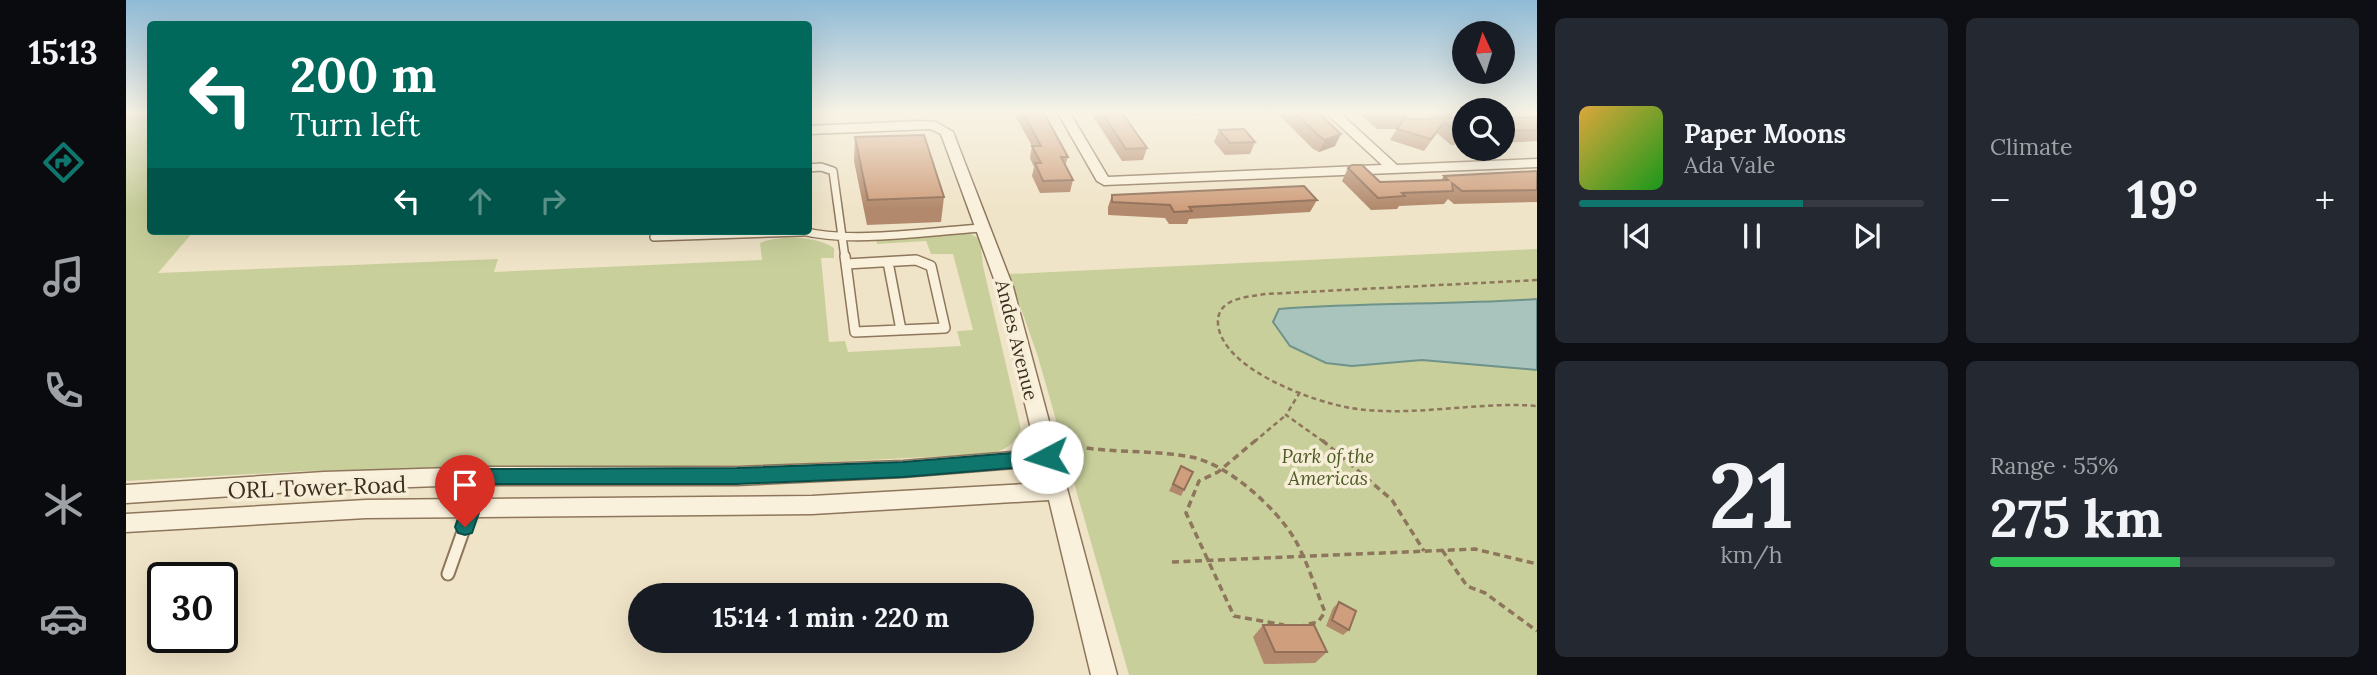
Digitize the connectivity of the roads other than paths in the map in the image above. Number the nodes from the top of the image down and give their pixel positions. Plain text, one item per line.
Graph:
1 (952, 144) edge
2 (1083, 144) edge
3 (1367, 144) edge
4 (1537, 163) edge
5 (812, 168) edge
6 (1394, 169) junction
7 (983, 228) junction
8 (713, 235) edge
9 (812, 235) edge
10 (842, 235) junction
11 (654, 237) dead end
12 (888, 262) junction
13 (846, 264) junction
14 (901, 330) junction
15 (1045, 450) junction
16 (483, 476) junction
17 (1056, 491) junction
18 (126, 494) edge
19 (471, 509) junction
20 (126, 523) edge
21 (448, 574) dead end
22 (1104, 675) edge

1 - 7 street, Andes Avenue
2 - 6 street
3 - 6 street
4 - 6 street
5 - 10 lane
7 - 10 lane
7 - 15 street, Andes Avenue
8 - 11 lane
9 - 10 lane
10 - 13 lane
12 - 13 lane
12 - 14 lane
12 - 14 lane
13 - 14 lane
15 - 16 street, ORL Tower Road
15 - 17 street, Andes Avenue
16 - 18 street, ORL Tower Road
16 - 19 street
17 - 19 street, ORL Tower Road
17 - 22 street, Andes Avenue
19 - 20 street, ORL Tower Road
19 - 21 lane

